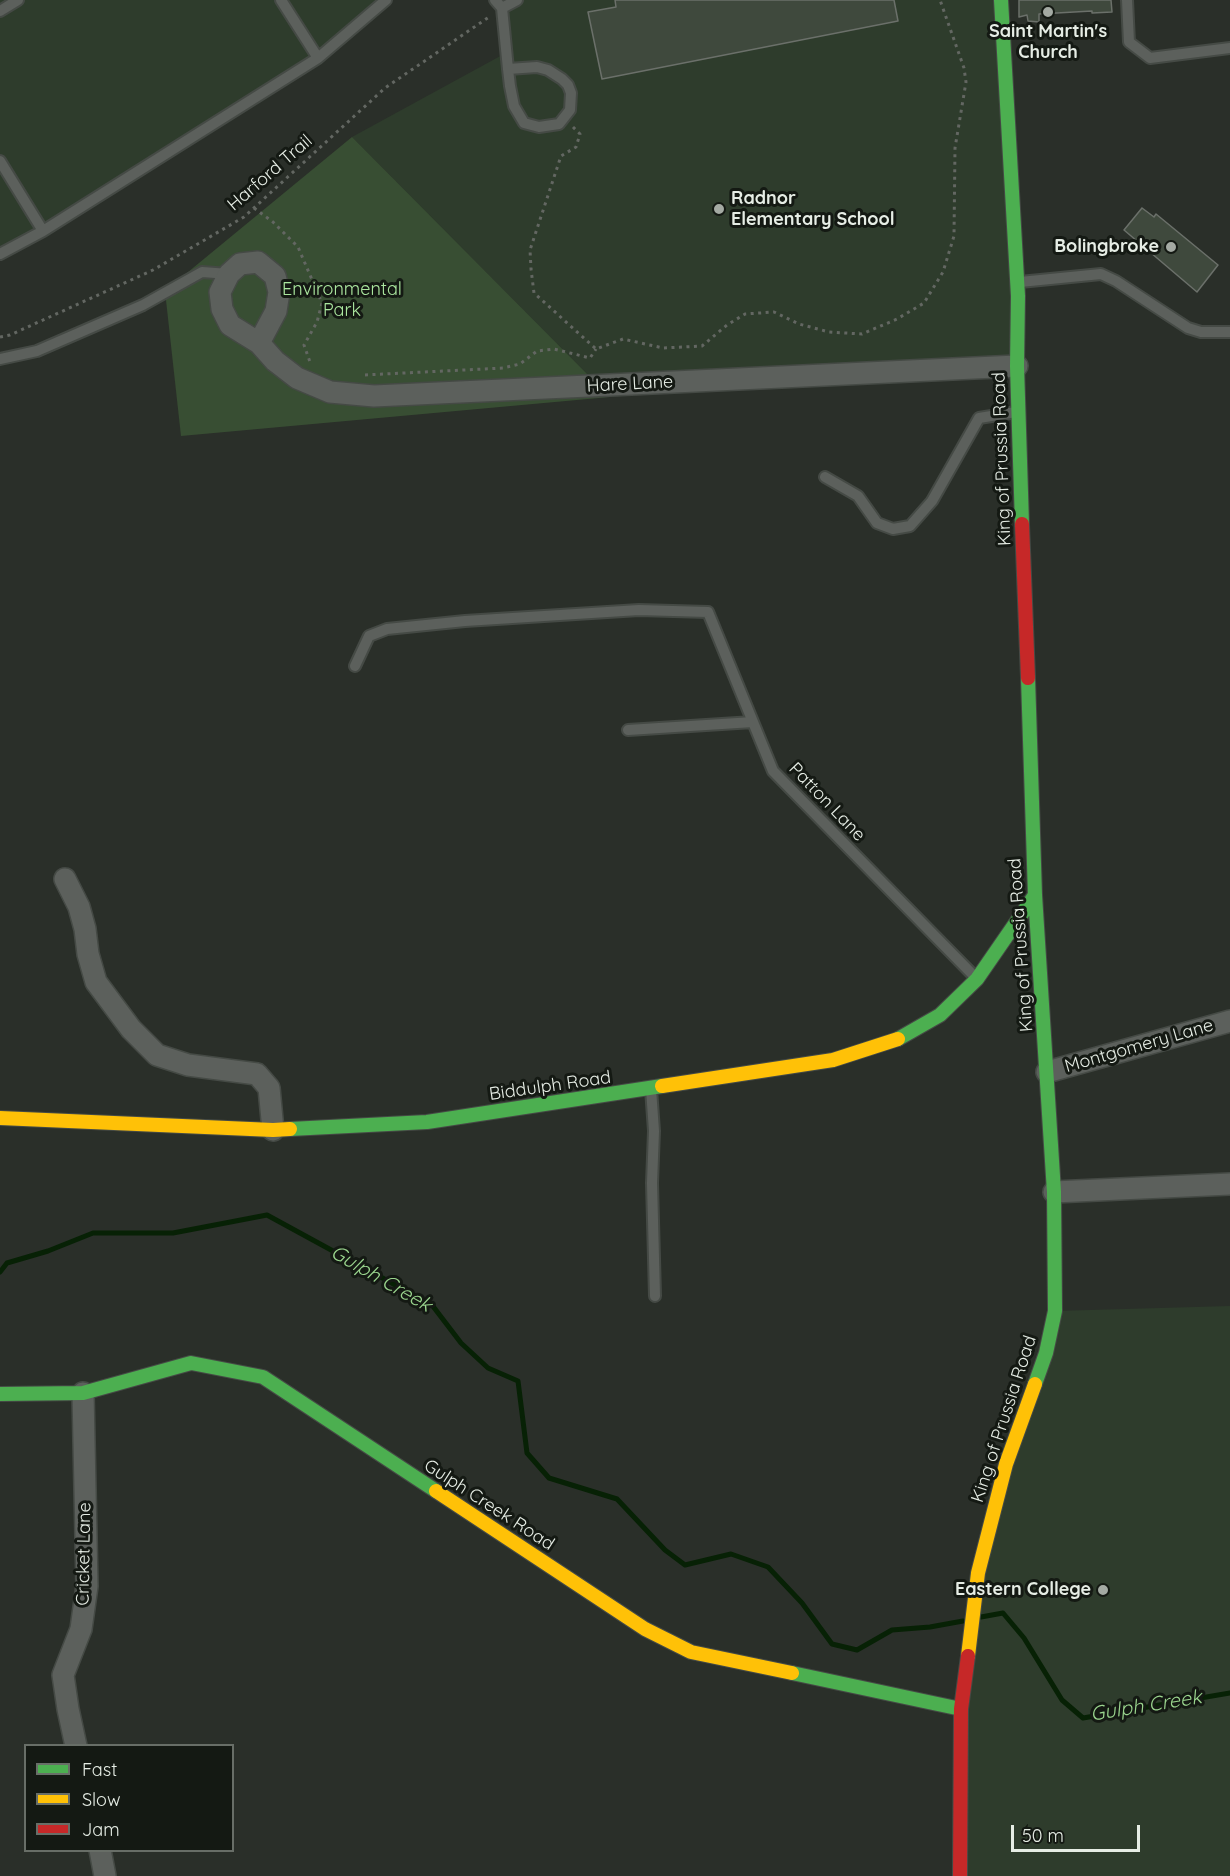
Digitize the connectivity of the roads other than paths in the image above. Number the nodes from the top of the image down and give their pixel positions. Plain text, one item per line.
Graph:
1 (18, 0) edge
2 (281, 0) edge
3 (386, 0) edge
4 (517, 0) edge
5 (1001, 0) edge
6 (1127, 0) edge
7 (499, 4) edge
8 (0, 11) edge
9 (1230, 48) edge
10 (318, 58) junction
11 (508, 69) junction
12 (0, 161) edge
13 (44, 231) junction
14 (0, 254) edge
15 (228, 274) junction
16 (1017, 282) junction
17 (1230, 332) edge
18 (259, 343) junction
19 (0, 359) edge
20 (1017, 366) junction
21 (1019, 412) junction
22 (825, 477) dead end
23 (355, 666) dead end
24 (753, 722) junction
25 (628, 730) dead end
26 (65, 879) dead end
27 (1035, 895) junction
28 (977, 979) junction
29 (1230, 1021) edge
30 (1047, 1072) junction
31 (651, 1089) junction
32 (0, 1118) edge
33 (273, 1130) junction
34 (1230, 1184) edge
35 (1054, 1192) junction
36 (655, 1296) dead end
37 (83, 1393) junction
38 (0, 1394) edge
39 (962, 1709) junction
40 (76, 1744) edge
41 (100, 1852) edge
42 (105, 1876) edge
43 (960, 1876) edge

1 - 8 lane
2 - 10 lane
3 - 10 lane
4 - 7 lane
5 - 16 street, King of Prussia Road
6 - 9 lane
7 - 11 lane
10 - 13 lane
11 - 11 lane
12 - 13 lane
13 - 14 lane
15 - 18 street, Hare Lane
15 - 18 street
15 - 19 lane
16 - 17 lane
16 - 20 street, King of Prussia Road
18 - 20 street, Hare Lane
20 - 21 street, King of Prussia Road
21 - 22 lane
21 - 27 street, King of Prussia Road
23 - 24 lane, Patton Lane
24 - 25 lane
24 - 28 lane, Patton Lane
26 - 33 street
27 - 28 street, Biddulph Road
27 - 30 street, King of Prussia Road
28 - 31 street, Biddulph Road
29 - 30 street, Montgomery Lane
30 - 35 street, King of Prussia Road
31 - 33 street, Biddulph Road
31 - 36 lane
32 - 33 street, Biddulph Road
34 - 35 street
35 - 39 street, King of Prussia Road
37 - 38 street, Gulph Creek Road
37 - 39 street, Gulph Creek Road
37 - 40 street, Cricket Lane
39 - 43 street, King of Prussia Road
41 - 42 street

